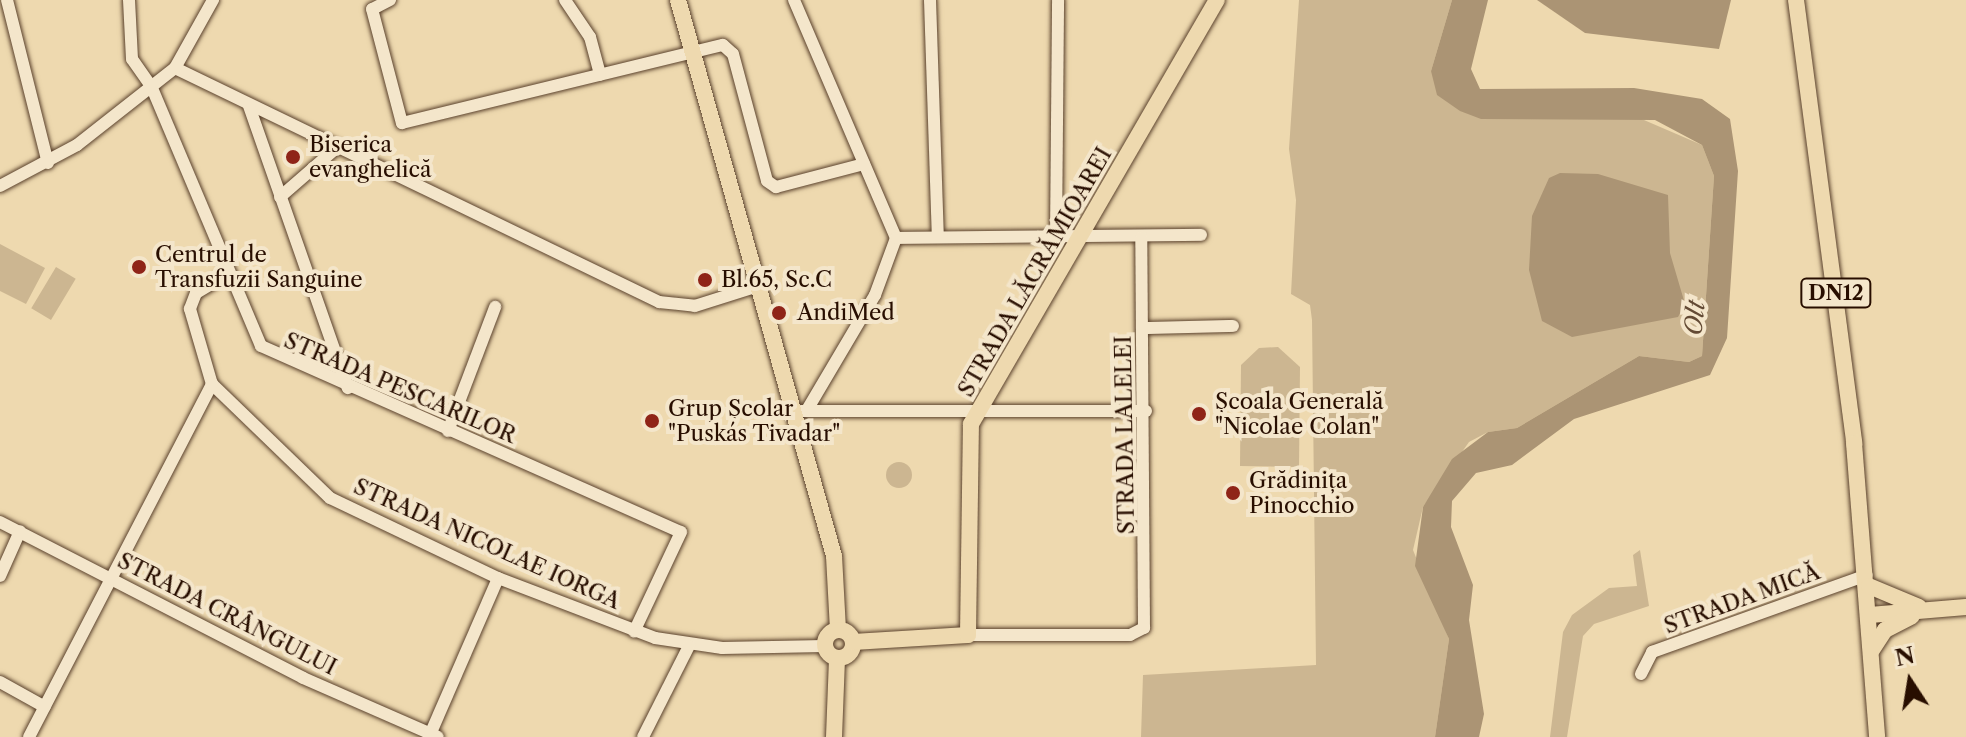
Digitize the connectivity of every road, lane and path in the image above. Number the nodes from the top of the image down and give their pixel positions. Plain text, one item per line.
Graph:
1 (7, 0) edge
2 (129, 0) edge
3 (213, 0) edge
4 (390, 0) edge
5 (565, 0) edge
6 (678, 0) edge
7 (794, 0) edge
8 (930, 0) edge
9 (1058, 0) edge
10 (1217, 0) edge
11 (1796, 0) edge
12 (692, 51) junction
13 (175, 68) junction
14 (600, 75) junction
15 (152, 88) junction
16 (249, 106) junction
17 (334, 150) junction
18 (48, 163) junction
19 (864, 164) junction
20 (0, 186) edge
21 (280, 197) junction
22 (1201, 235) dead end
23 (938, 236) junction
24 (1056, 237) junction
25 (1082, 237) junction
26 (1141, 237) junction
27 (896, 238) junction
28 (226, 275) junction
29 (758, 286) junction
30 (495, 307) dead end
31 (1233, 326) dead end
32 (1144, 328) junction
33 (212, 384) junction
34 (348, 388) junction
35 (800, 411) junction
36 (978, 411) junction
37 (1146, 411) junction
38 (448, 431) junction
39 (0, 522) edge
40 (20, 531) junction
41 (0, 576) edge
42 (498, 578) junction
43 (114, 579) junction
44 (1868, 581) junction
45 (1966, 607) edge
46 (1928, 610) junction
47 (1870, 615) junction
48 (838, 630) junction
49 (634, 632) junction
50 (968, 635) junction
51 (853, 642) junction
52 (674, 643) junction
53 (689, 646) junction
54 (824, 646) junction
55 (1872, 650) junction
56 (837, 659) junction
57 (674, 667) junction
58 (1641, 674) dead end
59 (0, 682) edge
60 (45, 707) junction
61 (433, 736) edge
62 (29, 737) edge
63 (643, 737) edge
64 (834, 737) edge
65 (1877, 737) edge

1 - 18 street
2 - 15 street, STRADA PESCARILOR
3 - 13 street
4 - 14 street
5 - 14 street
6 - 12 main road
7 - 19 street
8 - 23 street
9 - 24 street
10 - 25 main road, STRADA LĂCRĂMIOAREI
11 - 44 main road, DN12
12 - 14 street
12 - 19 street
12 - 29 main road
13 - 15 street
13 - 16 street
15 - 18 street
15 - 28 street, STRADA PESCARILOR
16 - 17 street
16 - 21 street
17 - 21 street
17 - 29 street
18 - 20 street
19 - 27 street
21 - 34 street
22 - 26 street
23 - 24 street
23 - 27 street
24 - 25 street
25 - 26 street
25 - 36 main road, STRADA LĂCRĂMIOAREI
26 - 32 street, STRADA LALELEI
27 - 35 street
28 - 33 street, STRADA NICOLAE IORGA
28 - 34 street, STRADA PESCARILOR
29 - 35 main road
30 - 38 street
31 - 32 street
32 - 37 street, STRADA LALELEI
33 - 42 street, STRADA NICOLAE IORGA
33 - 43 street
34 - 38 street, STRADA PESCARILOR
35 - 36 street
35 - 48 main road
36 - 37 street
36 - 50 main road, STRADA LĂCRĂMIOAREI
37 - 50 street, STRADA LALELEI
38 - 49 street, STRADA PESCARILOR
39 - 40 street, STRADA CRÂNGULUI
40 - 41 street
40 - 43 street, STRADA CRÂNGULUI
42 - 49 street, STRADA NICOLAE IORGA
42 - 61 street
43 - 60 street
43 - 61 street, STRADA CRÂNGULUI
44 - 46 main road
44 - 47 main road, DN12
44 - 58 street, STRADA MICĂ
45 - 46 main road
46 - 47 main road
46 - 55 main road
47 - 55 main road, DN12
48 - 51 main road
48 - 54 main road
49 - 52 street, STRADA NICOLAE IORGA
50 - 51 main road
51 - 56 main road
52 - 53 street, STRADA NICOLAE IORGA
52 - 57 street
53 - 54 street, STRADA NICOLAE IORGA
53 - 57 street
54 - 56 main road
55 - 65 main road, DN12
56 - 64 main road
57 - 63 street
59 - 60 street
60 - 62 street

